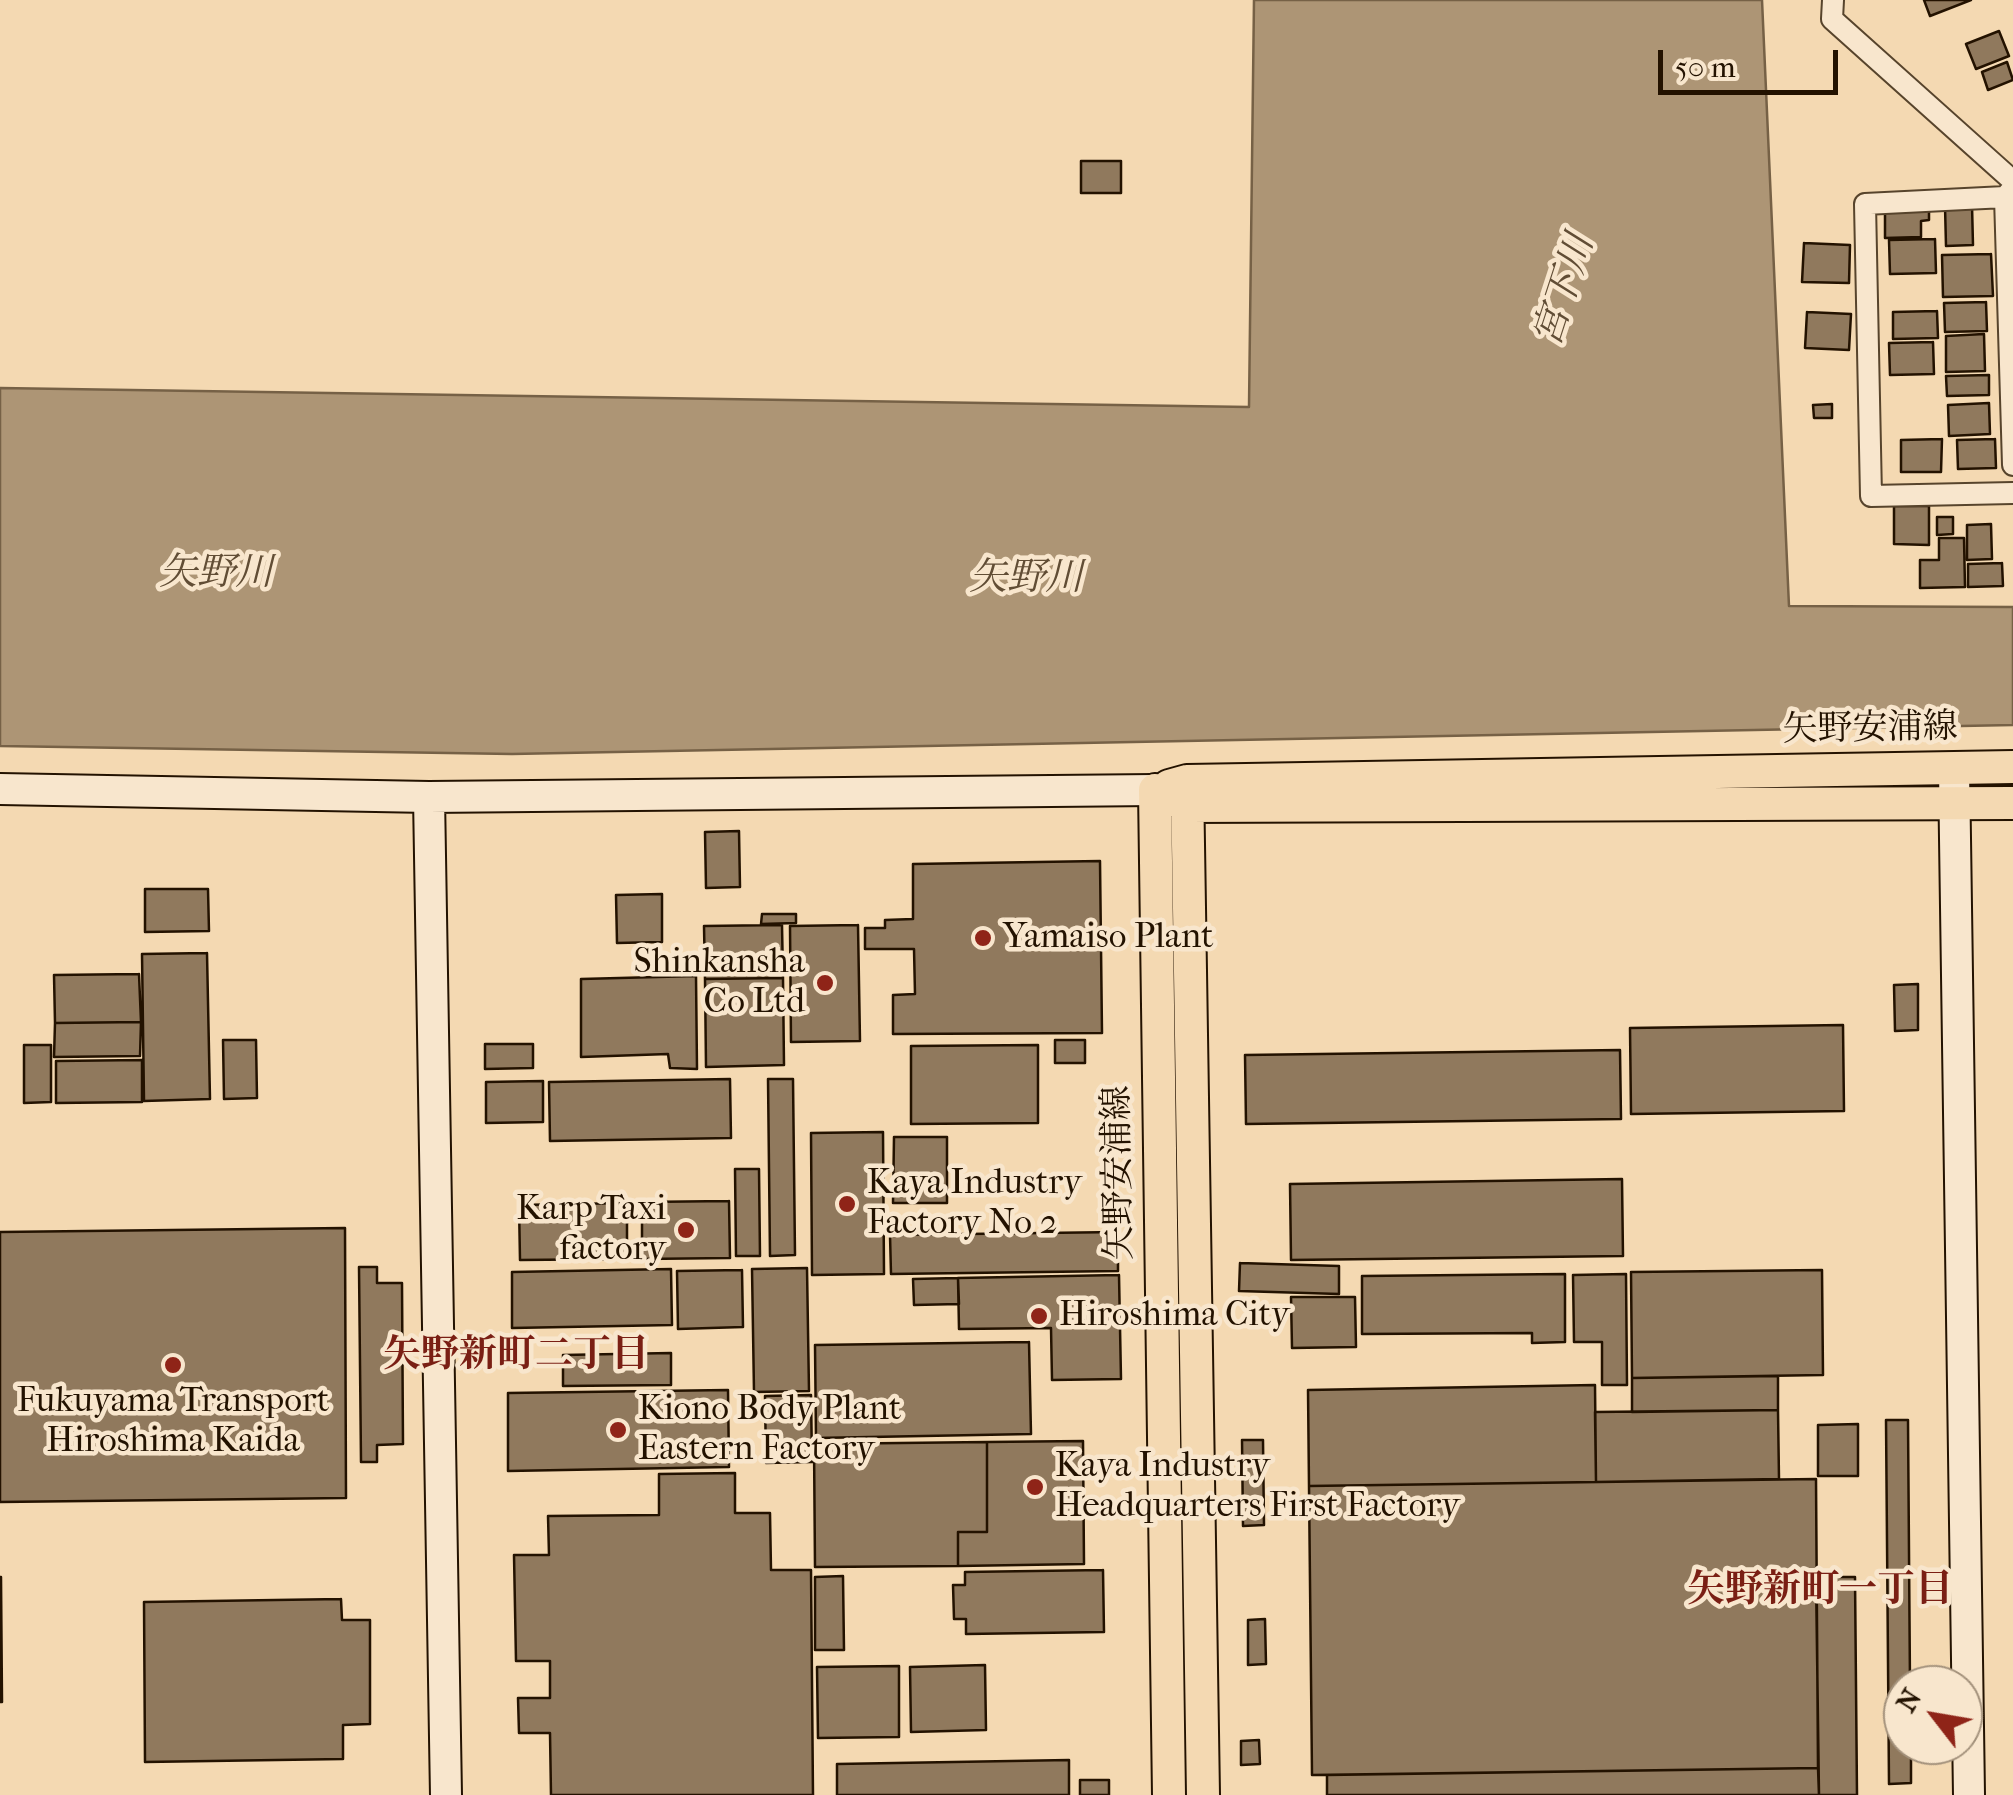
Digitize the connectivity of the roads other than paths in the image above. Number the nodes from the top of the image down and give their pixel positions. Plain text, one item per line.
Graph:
1 (1833, 0) edge
2 (2010, 189) edge
3 (2013, 464) edge
4 (2013, 492) edge
5 (2013, 767) edge
6 (1954, 770) junction
7 (0, 789) edge
8 (1155, 790) junction
9 (1187, 794) junction
10 (429, 796) junction
11 (1955, 802) junction
12 (2013, 802) edge
13 (446, 1795) edge
14 (1169, 1795) edge
15 (1203, 1795) edge
16 (1969, 1795) edge

1 - 2 street
2 - 3 street
2 - 4 street
5 - 6 main road, 矢野安浦線
6 - 9 main road, 矢野安浦線
6 - 11 street
7 - 10 street
8 - 9 main road, 矢野安浦線
8 - 10 street
8 - 14 main road, 矢野安浦線
9 - 11 main road, 矢野安浦線
9 - 15 main road, 矢野安浦線
10 - 13 street
11 - 12 main road, 矢野安浦線
11 - 16 street

